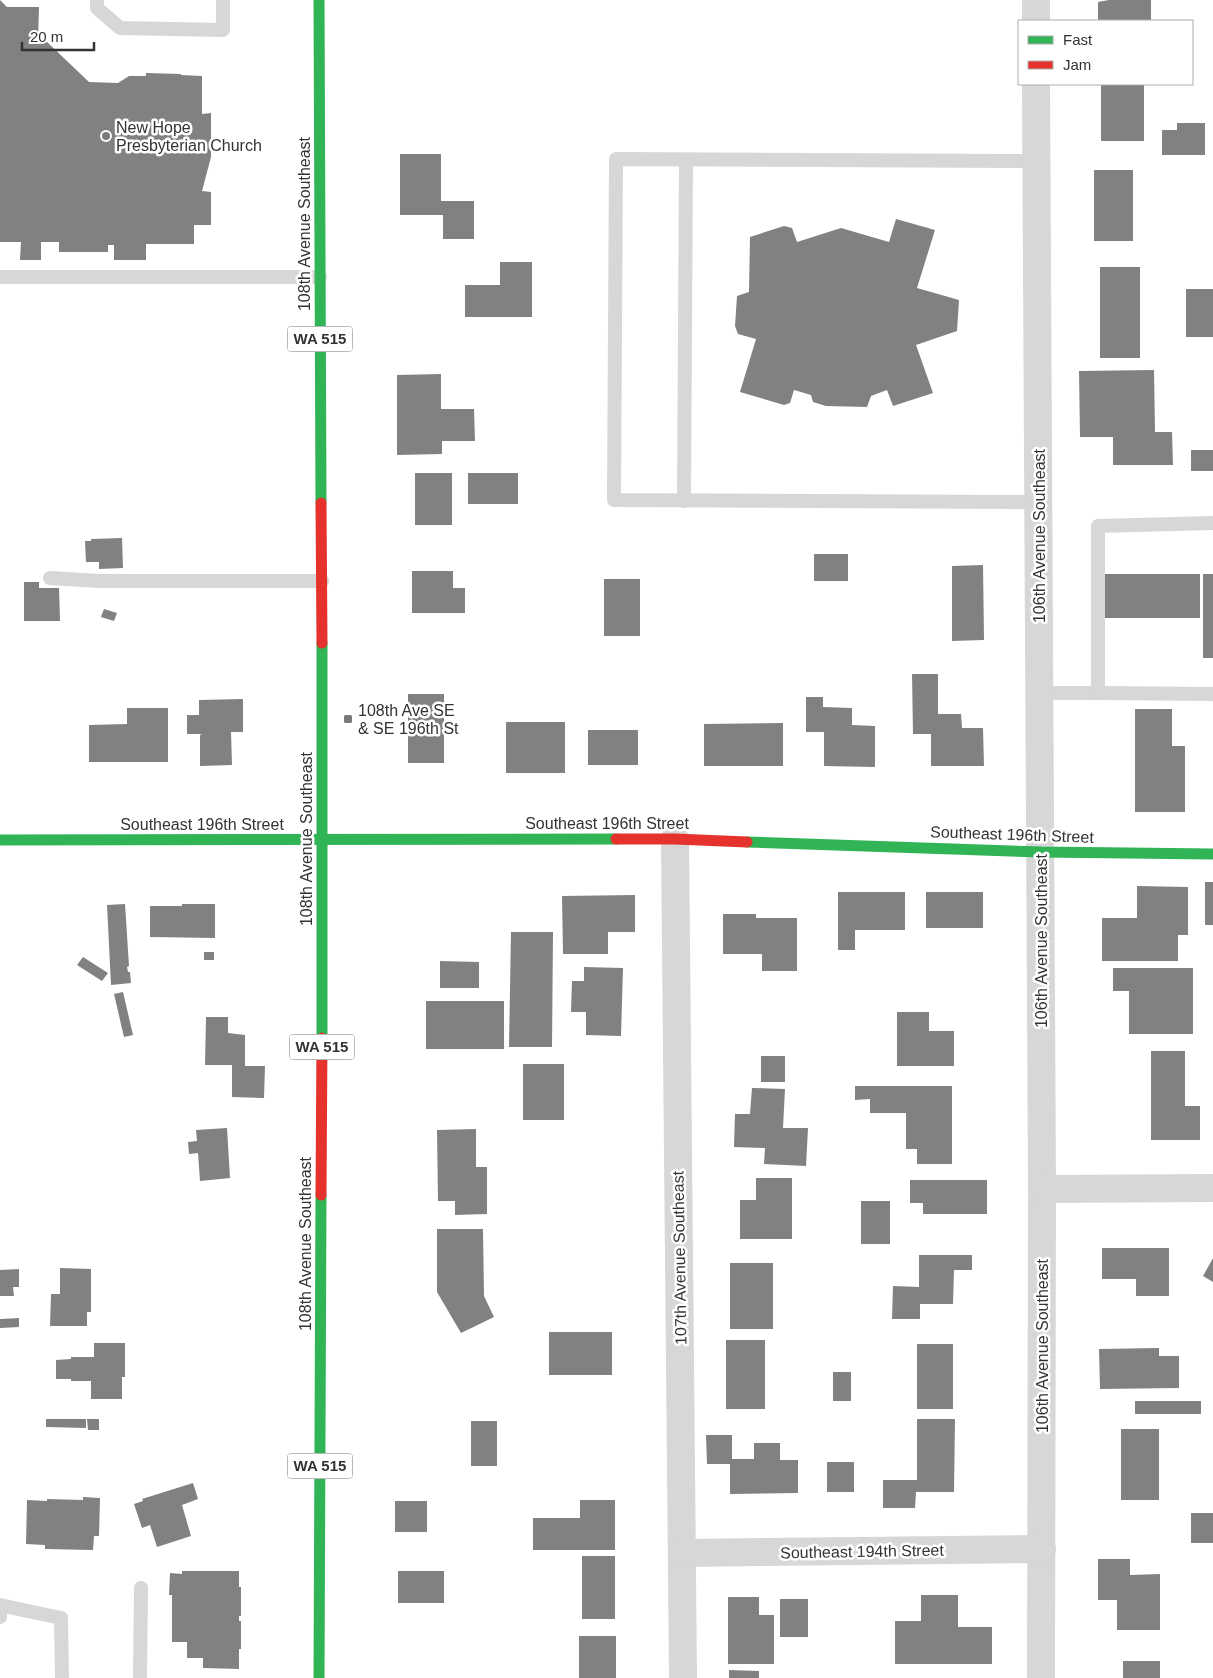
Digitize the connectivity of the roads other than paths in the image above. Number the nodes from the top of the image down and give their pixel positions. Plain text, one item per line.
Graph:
1 (97, 0) edge
2 (224, 0) edge
3 (319, 0) edge
4 (1036, 0) edge
5 (1036, 20) edge
6 (1036, 85) edge
7 (686, 160) junction
8 (1037, 162) junction
9 (320, 277) junction
10 (0, 278) edge
11 (684, 501) junction
12 (1039, 502) junction
13 (1213, 523) edge
14 (50, 578) dead end
15 (322, 581) junction
16 (1040, 693) junction
17 (1098, 693) junction
18 (1213, 694) edge
19 (675, 839) junction
20 (0, 840) edge
21 (323, 840) junction
22 (1041, 852) junction
23 (1213, 854) edge
24 (1213, 1188) edge
25 (1042, 1189) junction
26 (1042, 1549) junction
27 (682, 1553) junction
28 (140, 1588) dead end
29 (0, 1605) edge
30 (0, 1617) edge
31 (62, 1678) edge
32 (140, 1678) edge
33 (319, 1678) edge
34 (682, 1678) edge
35 (1041, 1678) edge

1 - 2 lane
3 - 9 main road, 108th Avenue Southeast / WA 515
4 - 5 street
6 - 8 street, 106th Avenue Southeast
7 - 8 lane
7 - 11 lane
7 - 11 lane
8 - 12 street, 106th Avenue Southeast
9 - 10 lane
9 - 15 main road, 108th Avenue Southeast / WA 515
11 - 12 lane
12 - 16 street, 106th Avenue Southeast
13 - 17 lane
14 - 15 lane
15 - 21 main road, 108th Avenue Southeast / WA 515
16 - 17 lane
16 - 22 street, 106th Avenue Southeast
17 - 18 lane
19 - 21 main road, Southeast 196th Street
19 - 22 main road, Southeast 196th Street
19 - 27 street, 107th Avenue Southeast
20 - 21 main road, Southeast 196th Street
21 - 33 main road, 108th Avenue Southeast / WA 515
22 - 23 main road, Southeast 196th Street
22 - 25 street, 106th Avenue Southeast
24 - 25 street
25 - 26 street, 106th Avenue Southeast
26 - 27 street, Southeast 194th Street
26 - 35 street, 106th Avenue Southeast
27 - 34 street, 107th Avenue Southeast
28 - 32 lane
29 - 30 lane
29 - 31 lane

